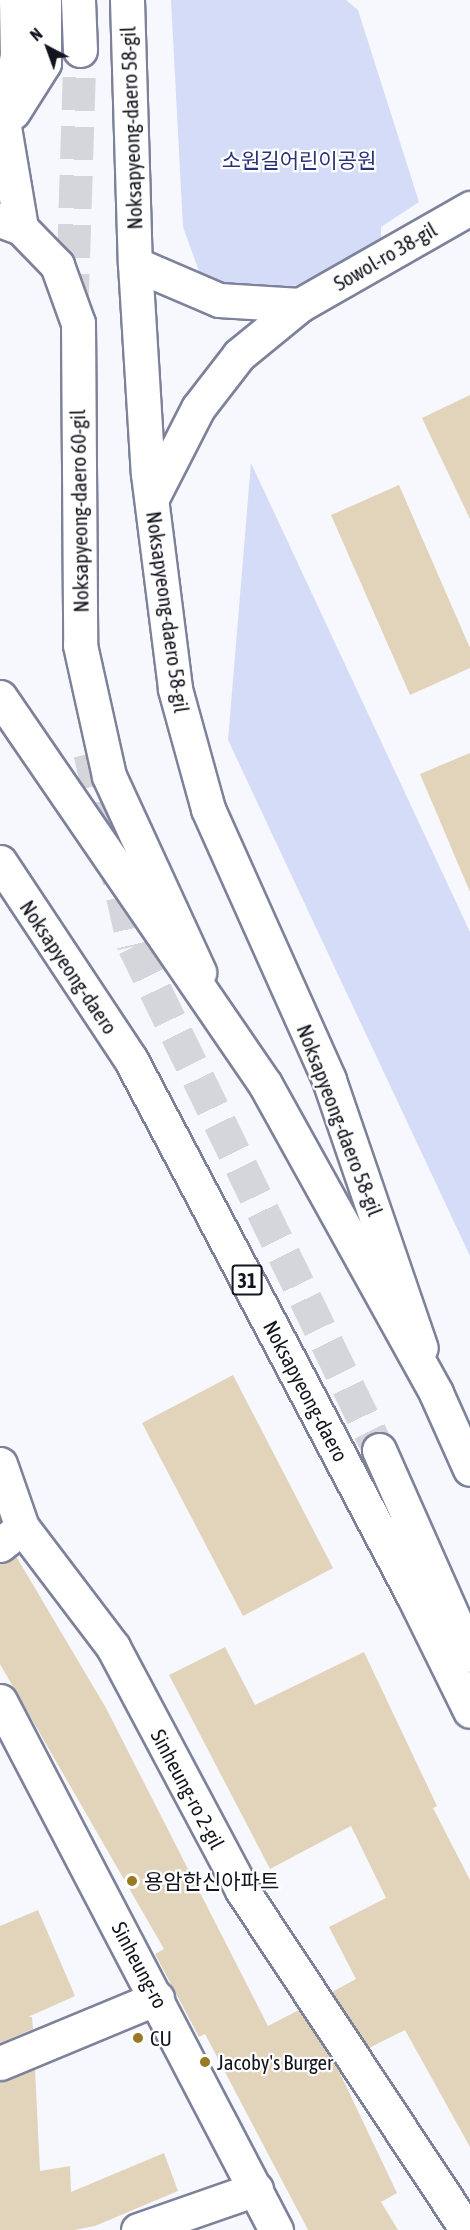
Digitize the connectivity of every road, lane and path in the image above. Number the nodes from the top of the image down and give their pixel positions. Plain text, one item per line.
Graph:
1 (16, 0) edge
2 (44, 0) edge
3 (78, 0) edge
4 (127, 0) edge
5 (80, 50) tunnel mouth
6 (2, 126) edge
7 (470, 208) edge
8 (10, 224) edge
9 (135, 264) junction
10 (300, 305) junction
11 (152, 498) junction
12 (0, 697) edge
13 (0, 862) edge
14 (218, 1015) junction
15 (436, 1393) junction
16 (379, 1450) tunnel mouth
17 (0, 1464) edge
18 (470, 1469) edge
19 (11, 1536) edge
20 (470, 1655) edge
21 (0, 1701) edge
22 (470, 1711) edge
23 (157, 1998) junction
24 (0, 2063) edge
25 (256, 2189) junction
26 (138, 2230) edge
27 (276, 2230) edge
28 (467, 2230) edge

1 - 6 main road, Noksapyeong-daero 60-gil
2 - 6 main road
3 - 5 main road
4 - 9 main road, Noksapyeong-daero 58-gil
6 - 8 main road, Noksapyeong-daero 60-gil
7 - 10 main road, Sowol-ro 38-gil
8 - 14 main road, Noksapyeong-daero 60-gil
9 - 10 main road
9 - 11 main road, Noksapyeong-daero 58-gil
10 - 11 main road, Sowol-ro 38-gil
11 - 15 main road, Noksapyeong-daero 58-gil
12 - 14 main road
13 - 22 main road, Noksapyeong-daero / 31
14 - 15 main road
15 - 18 main road
16 - 20 main road
17 - 19 main road, Sinheung-ro 2-gil
19 - 28 main road, Sinheung-ro 2-gil
21 - 23 main road, Sinheung-ro
23 - 24 main road
23 - 25 main road, Sinheung-ro
25 - 26 main road
25 - 27 main road, Sinheung-ro

